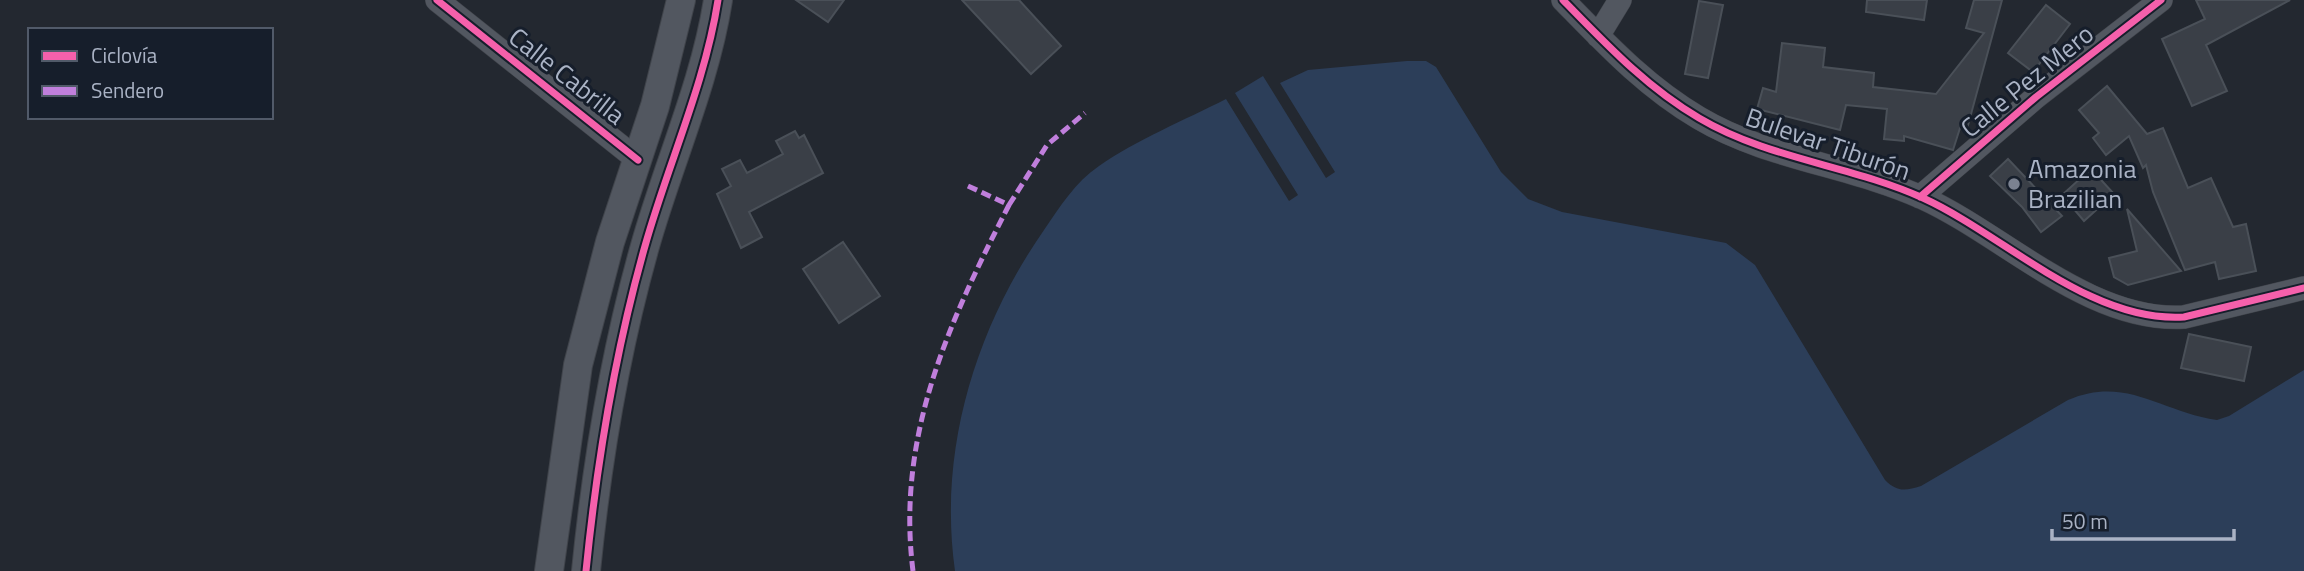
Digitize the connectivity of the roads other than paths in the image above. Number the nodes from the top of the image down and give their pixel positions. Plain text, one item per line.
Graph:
1 (437, 0) edge
2 (681, 0) edge
3 (718, 0) edge
4 (1563, 0) edge
5 (1620, 0) edge
6 (2161, 0) edge
7 (1598, 36) junction
8 (638, 160) junction
9 (1920, 197) junction
10 (2304, 288) edge
11 (549, 571) edge
12 (586, 571) edge

1 - 8 street, Calle Cabrilla
2 - 8 street
3 - 12 street
4 - 7 street, Bulevar Tiburón
5 - 7 street
6 - 9 street, Calle Pez Mero
7 - 9 street, Bulevar Tiburón
8 - 11 street
9 - 10 street, Bulevar Tiburón

